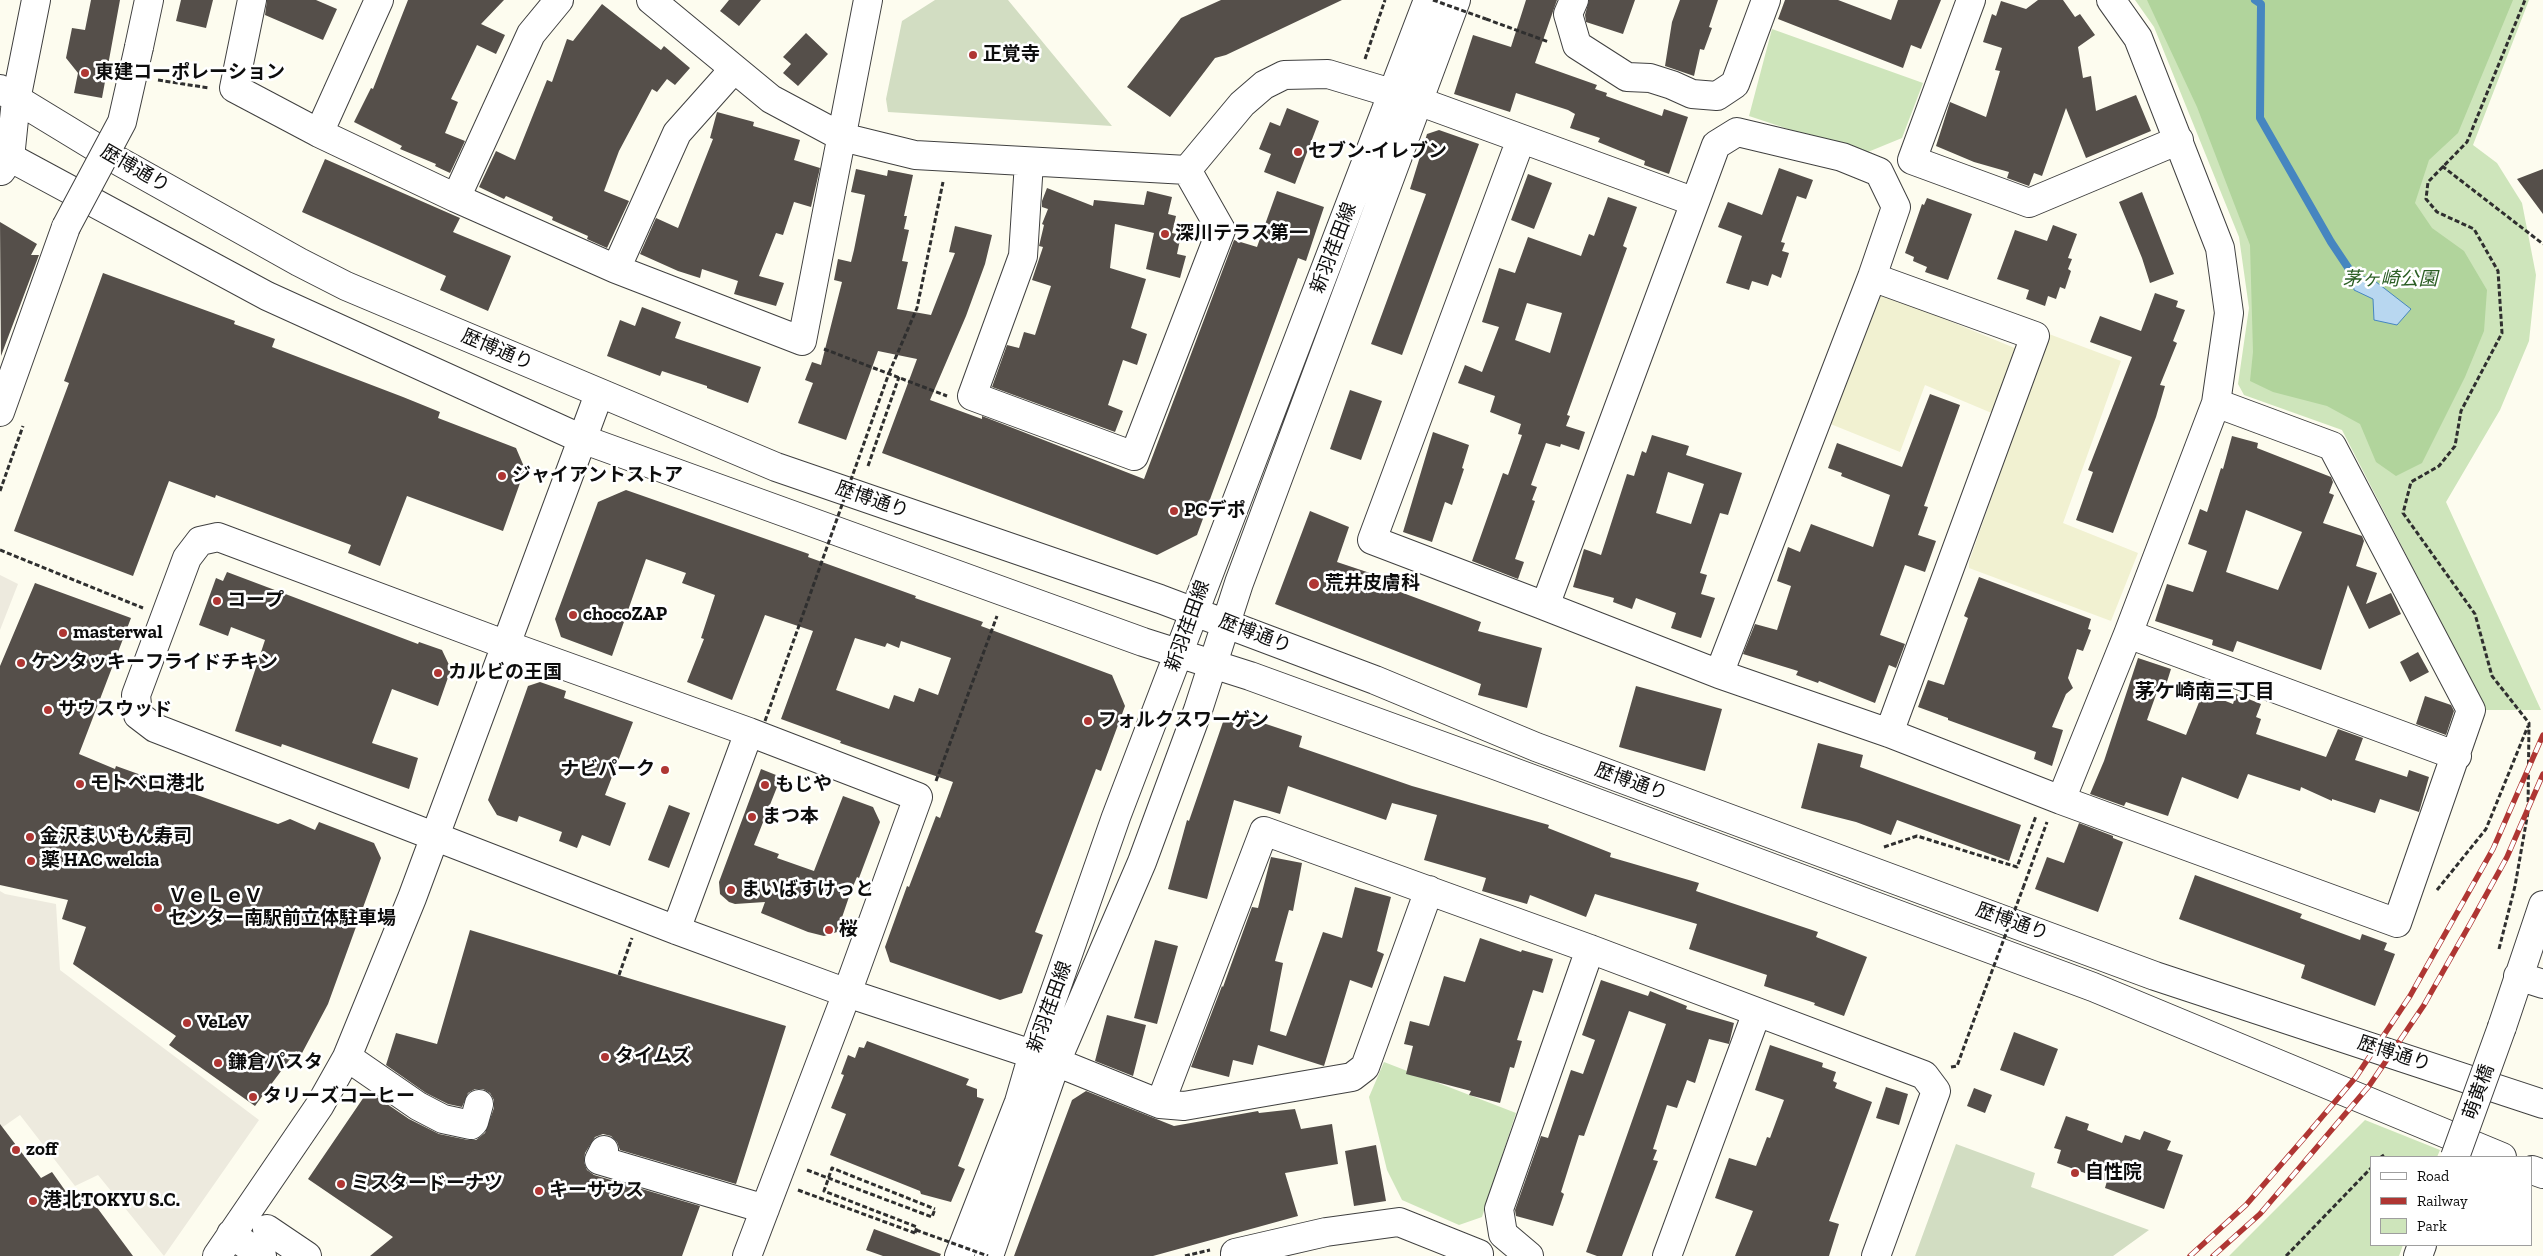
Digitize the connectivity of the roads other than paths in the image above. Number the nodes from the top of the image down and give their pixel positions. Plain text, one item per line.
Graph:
1 (36, 0) edge
2 (149, 0) edge
3 (252, 0) edge
4 (379, 0) edge
5 (559, 0) edge
6 (651, 0) edge
7 (868, 0) edge
8 (1428, 0) edge
9 (1456, 0) edge
10 (1766, 0) edge
11 (1971, 0) edge
12 (2110, 0) edge
13 (1571, 7) edge
14 (734, 69) junction
15 (1406, 96) junction
16 (5, 102) edge
17 (320, 133) junction
18 (842, 136) junction
19 (1521, 139) junction
20 (2179, 140) junction
21 (3, 161) edge
22 (1029, 162) junction
23 (1187, 170) junction
24 (456, 198) junction
25 (1695, 202) junction
26 (616, 269) junction
27 (1872, 277) junction
28 (23, 344) junction
29 (0, 384) edge
30 (599, 394) junction
31 (2216, 403) junction
32 (0, 412) edge
33 (582, 439) junction
34 (1545, 606) junction
35 (1194, 611) junction
36 (1226, 623) junction
37 (2128, 634) junction
38 (504, 644) junction
39 (1178, 654) junction
40 (1213, 665) junction
41 (1719, 674) junction
42 (757, 726) junction
43 (1889, 733) junction
44 (2457, 756) junction
45 (2049, 806) junction
46 (433, 837) junction
47 (1429, 890) junction
48 (2543, 905) edge
49 (676, 930) junction
50 (1590, 949) junction
51 (2531, 980) edge
52 (847, 993) junction
53 (1758, 1012) junction
54 (347, 1056) junction
55 (1044, 1058) junction
56 (479, 1104) dead end
57 (1160, 1104) junction
58 (2543, 1104) edge
59 (604, 1150) dead end
60 (2455, 1156) edge
61 (2500, 1156) edge
62 (765, 1208) junction
63 (267, 1229) dead end
64 (224, 1245) edge
65 (262, 1256) edge
66 (307, 1256) edge
67 (747, 1256) edge
68 (959, 1256) edge
69 (988, 1256) edge
70 (1235, 1256) edge
71 (1478, 1256) edge
72 (1530, 1256) edge
73 (1667, 1256) edge
74 (1876, 1256) edge

1 - 16 street
2 - 28 street, bridge
3 - 17 street
4 - 17 street
5 - 24 street
6 - 14 street
7 - 18 street
8 - 15 street, 新羽荏田線
9 - 15 street, 新羽荏田線
10 - 13 street
11 - 20 street
12 - 20 street
14 - 18 street
14 - 26 street
15 - 19 street
15 - 23 street
15 - 35 street, 新羽荏田線
15 - 36 street, 新羽荏田線
16 - 21 street
16 - 30 street, 歴博通り
17 - 24 street
18 - 22 street
18 - 26 street
19 - 25 street
19 - 34 street
20 - 31 street
21 - 33 street, 歴博通り
22 - 23 street
22 - 23 street
24 - 26 street
25 - 27 street
25 - 34 street
27 - 41 street
27 - 43 street
28 - 29 street
28 - 32 street
30 - 33 street
30 - 35 street, 歴博通り
31 - 37 street
31 - 44 street
33 - 38 street
33 - 39 street, 歴博通り
34 - 41 street
35 - 36 street, 歴博通り
35 - 39 street, 新羽荏田線
36 - 40 street, 新羽荏田線
36 - 58 street, 歴博通り
37 - 44 street
37 - 45 street
38 - 42 street
38 - 46 street
38 - 46 street
39 - 40 street, 歴博通り
39 - 55 street, 新羽荏田線
40 - 55 street, 新羽荏田線
40 - 61 street, 歴博通り
41 - 43 street
42 - 49 street
42 - 52 street
43 - 45 street
44 - 45 street
46 - 49 street
46 - 54 street
47 - 50 street
47 - 57 street
47 - 57 street
48 - 51 street, 萌黄橋
49 - 52 street
50 - 53 street
50 - 72 street
51 - 60 street, 萌黄橋, bridge
52 - 55 street
52 - 62 street
53 - 73 street
53 - 74 street
54 - 56 street
54 - 64 street
55 - 57 street
55 - 68 street, 新羽荏田線
55 - 69 street, 新羽荏田線
59 - 62 street
62 - 67 street
63 - 66 street
64 - 65 street
70 - 71 street

